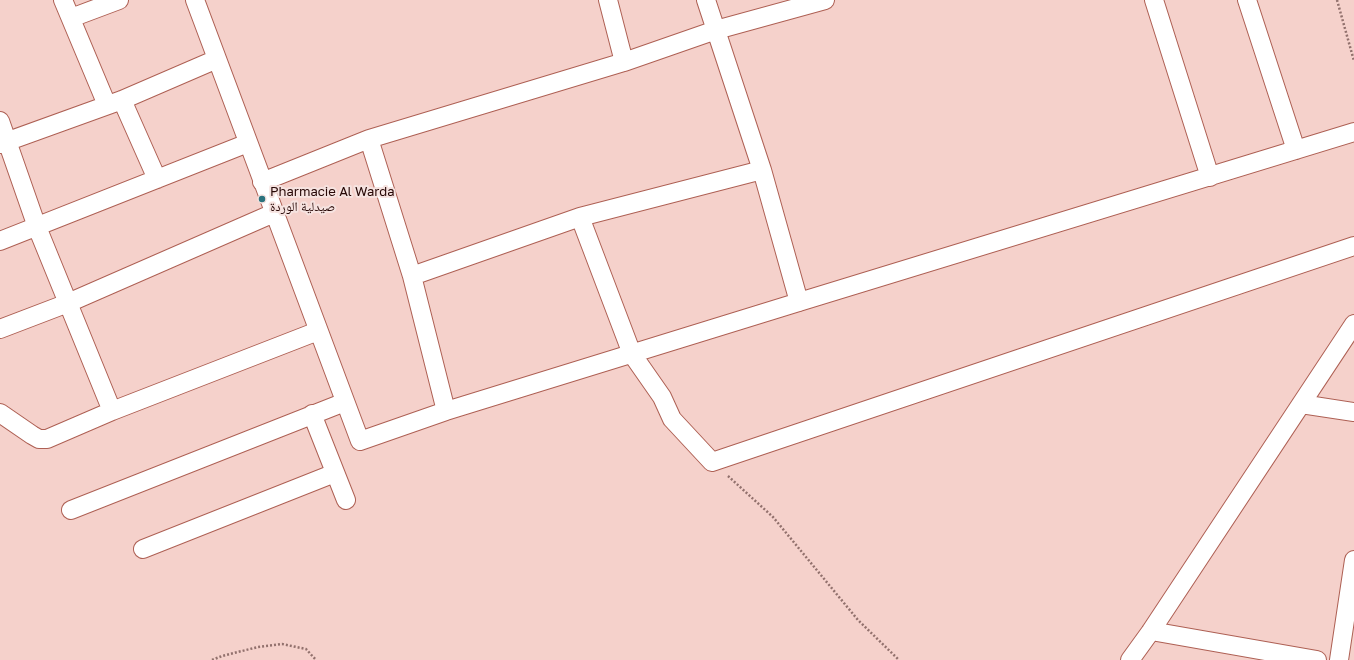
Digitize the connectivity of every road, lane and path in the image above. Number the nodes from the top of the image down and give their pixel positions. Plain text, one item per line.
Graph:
1 (63, 0) edge
2 (119, 0) edge
3 (195, 0) edge
4 (608, 0) edge
5 (706, 0) edge
6 (825, 0) edge
7 (1154, 0) edge
8 (1247, 0) edge
9 (1336, 0) edge
10 (802, 3) edge
11 (71, 18) junction
12 (716, 30) junction
13 (217, 59) junction
14 (1354, 61) edge
15 (624, 62) junction
16 (114, 103) junction
17 (0, 121) edge
18 (1354, 132) edge
19 (369, 139) junction
20 (4, 143) edge
21 (248, 143) junction
22 (1296, 150) junction
23 (762, 170) junction
24 (1210, 177) junction
25 (157, 179) junction
26 (262, 182) junction
27 (274, 213) junction
28 (580, 217) junction
29 (37, 227) junction
30 (0, 241) edge
31 (1354, 246) edge
32 (412, 276) junction
33 (799, 302) junction
34 (68, 303) junction
35 (1354, 324) edge
36 (0, 329) edge
37 (318, 331) junction
38 (632, 354) junction
39 (345, 402) junction
40 (1301, 404) junction
41 (112, 411) junction
42 (446, 411) junction
43 (1354, 412) edge
44 (0, 413) edge
45 (312, 414) junction
46 (712, 462) junction
47 (336, 473) junction
48 (346, 500) dead end
49 (71, 510) dead end
50 (143, 549) dead end
51 (1354, 560) edge
52 (1151, 631) junction
53 (212, 660) edge
54 (316, 660) edge
55 (899, 660) edge
56 (1130, 660) edge
57 (1317, 660) edge
58 (1339, 660) edge

1 - 11 street
2 - 11 street
3 - 13 street
4 - 15 street
5 - 12 street
6 - 10 street
7 - 24 street
8 - 22 street
9 - 14 path
10 - 12 street
11 - 16 street
12 - 15 street
12 - 23 street
13 - 16 street
13 - 21 street
15 - 19 street
16 - 20 street
16 - 25 street
17 - 20 street
18 - 22 street
19 - 26 street
19 - 32 street
20 - 29 street
21 - 25 street
21 - 26 street
22 - 24 street
23 - 28 street
23 - 33 street
24 - 33 street
25 - 29 street
26 - 27 street
27 - 34 street
27 - 37 street
28 - 32 street
28 - 38 street
29 - 30 street
29 - 34 street
31 - 46 street
32 - 42 street
33 - 38 street
34 - 36 street
34 - 41 street
35 - 40 street
37 - 39 street
37 - 41 street
38 - 42 street
38 - 46 street
39 - 42 street
39 - 45 street
40 - 43 street
40 - 52 street
41 - 44 street
45 - 47 street
45 - 49 street
46 - 55 path
47 - 48 street
47 - 50 street
51 - 58 street
52 - 56 street
52 - 57 street
53 - 54 path

